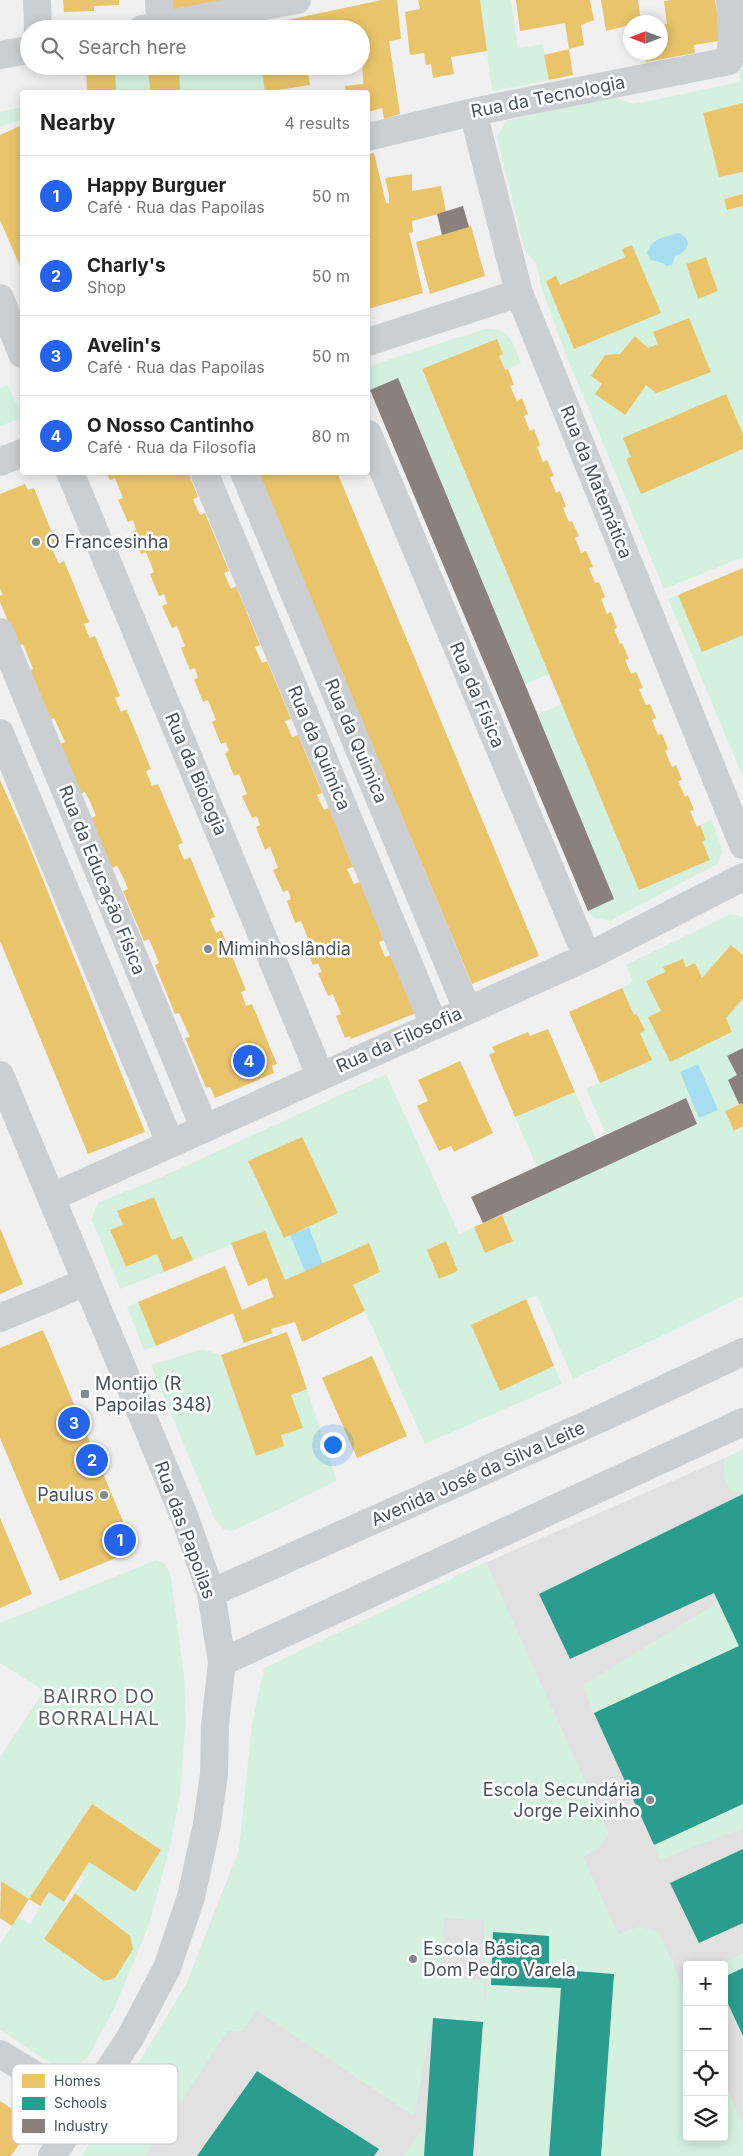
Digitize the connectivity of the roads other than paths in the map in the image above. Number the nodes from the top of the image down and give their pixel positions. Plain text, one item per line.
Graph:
1 (37, 0) edge
2 (296, 0) edge
3 (730, 0) edge
4 (154, 18) edge
5 (38, 20) edge
6 (20, 52) edge
7 (0, 56) edge
8 (473, 112) junction
9 (370, 137) edge
10 (519, 293) junction
11 (0, 298) edge
12 (370, 341) edge
13 (20, 349) edge
14 (370, 439) edge
15 (20, 454) edge
16 (0, 462) edge
17 (71, 475) edge
18 (205, 475) edge
19 (245, 475) edge
20 (0, 632) edge
21 (339, 700) junction
22 (307, 719) junction
23 (0, 733) edge
24 (76, 814) junction
25 (40, 830) junction
26 (743, 845) edge
27 (743, 877) edge
28 (587, 957) junction
29 (467, 1009) junction
30 (434, 1024) junction
31 (0, 1075) edge
32 (320, 1075) junction
33 (204, 1127) junction
34 (170, 1143) junction
35 (52, 1197) junction
36 (86, 1282) junction
37 (0, 1318) edge
38 (743, 1352) edge
39 (743, 1422) edge
40 (211, 1593) junction
41 (222, 1662) junction
42 (0, 2054) edge
43 (17, 2064) edge
44 (113, 2064) edge
45 (60, 2144) edge
46 (52, 2156) edge

1 - 5 street
2 - 4 street
3 - 8 street, Rua da Tecnologia
6 - 7 street
8 - 9 street, Rua da Tecnologia
8 - 10 street, Rua da Matemática
10 - 12 street
10 - 26 street, Rua da Matemática
11 - 13 street
14 - 28 street, Rua da Física
15 - 16 street
17 - 32 street, Rua da Biologia
18 - 22 street, Rua da Química
19 - 21 street, Rua da Quimica
20 - 24 street, Rua da Educação Física
21 - 22 street
21 - 29 street, Rua da Quimica
22 - 30 street, Rua da Química
23 - 25 street, Rua da Educação Física
24 - 25 street
24 - 33 street, Rua da Educação Física
25 - 34 street, Rua da Educação Física
27 - 28 street, Rua da Filosofia
28 - 29 street, Rua da Filosofia
29 - 30 street, Rua da Filosofia
30 - 32 street, Rua da Filosofia
31 - 35 street, Rua das Papoilas
32 - 33 street, Rua da Filosofia
33 - 34 street, Rua da Filosofia
34 - 35 street, Rua da Filosofia
35 - 36 street, Rua das Papoilas
36 - 37 street
36 - 40 street, Rua das Papoilas
38 - 40 street, Avenida José da Silva Leite
39 - 41 street
40 - 41 street, Rua das Papoilas
41 - 44 street, Rua das Papoilas
42 - 43 street
45 - 46 street, Rua das Papoilas

